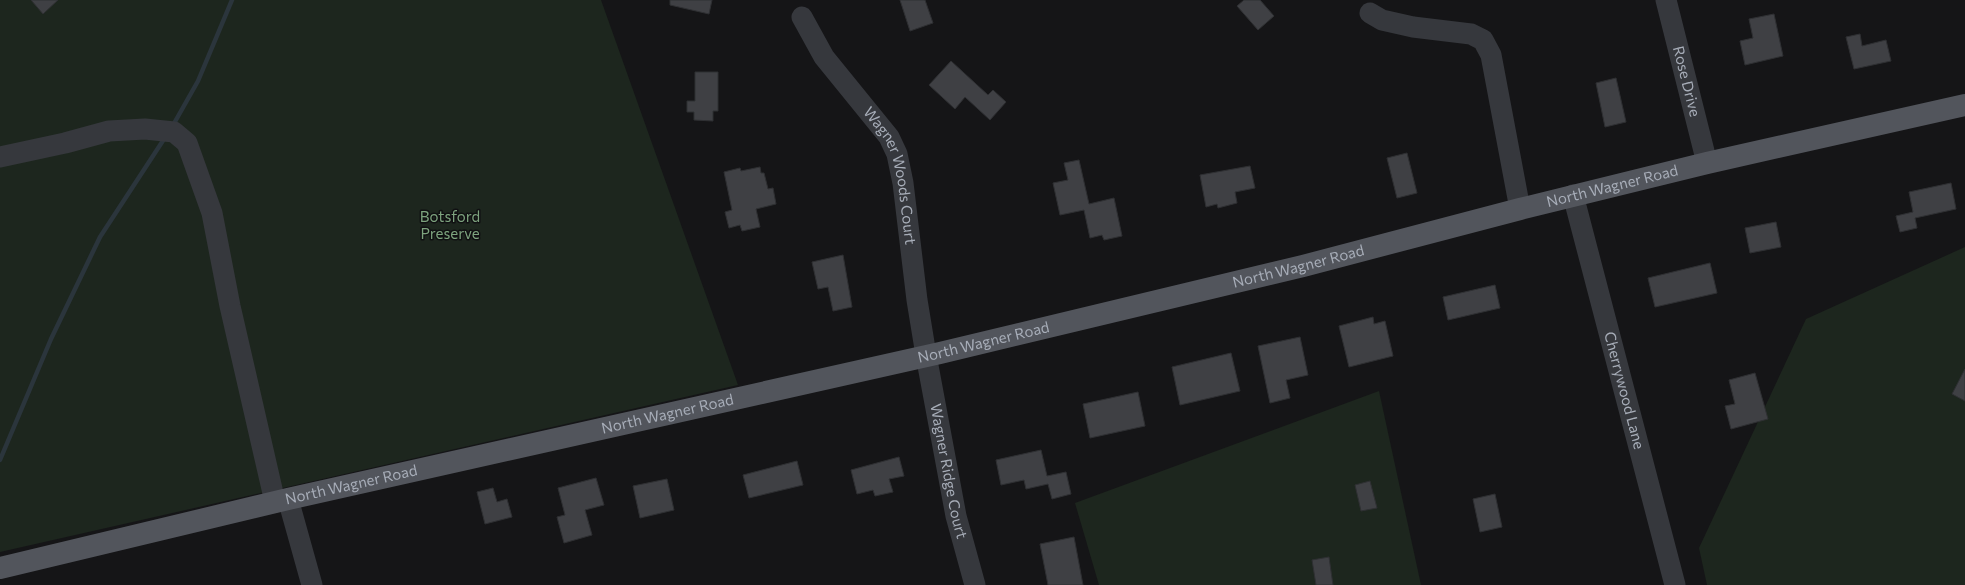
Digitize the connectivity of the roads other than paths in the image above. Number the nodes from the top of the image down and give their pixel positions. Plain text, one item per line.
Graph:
1 (1666, 0) edge
2 (1370, 13) dead end
3 (802, 17) dead end
4 (1965, 106) edge
5 (0, 158) edge
6 (1707, 162) junction
7 (1574, 195) junction
8 (1520, 208) junction
9 (926, 355) junction
10 (282, 500) junction
11 (0, 568) edge
12 (312, 585) edge
13 (975, 585) edge
14 (1675, 585) edge

1 - 6 street, Rose Drive
2 - 8 street
3 - 9 street, Wagner Woods Court
4 - 6 main road, North Wagner Road
5 - 10 street
6 - 7 main road, North Wagner Road
7 - 8 main road, North Wagner Road
7 - 14 street, Cherrywood Lane
8 - 9 main road, North Wagner Road
9 - 10 main road, North Wagner Road
9 - 13 street, Wagner Ridge Court
10 - 11 main road, North Wagner Road
10 - 12 street

